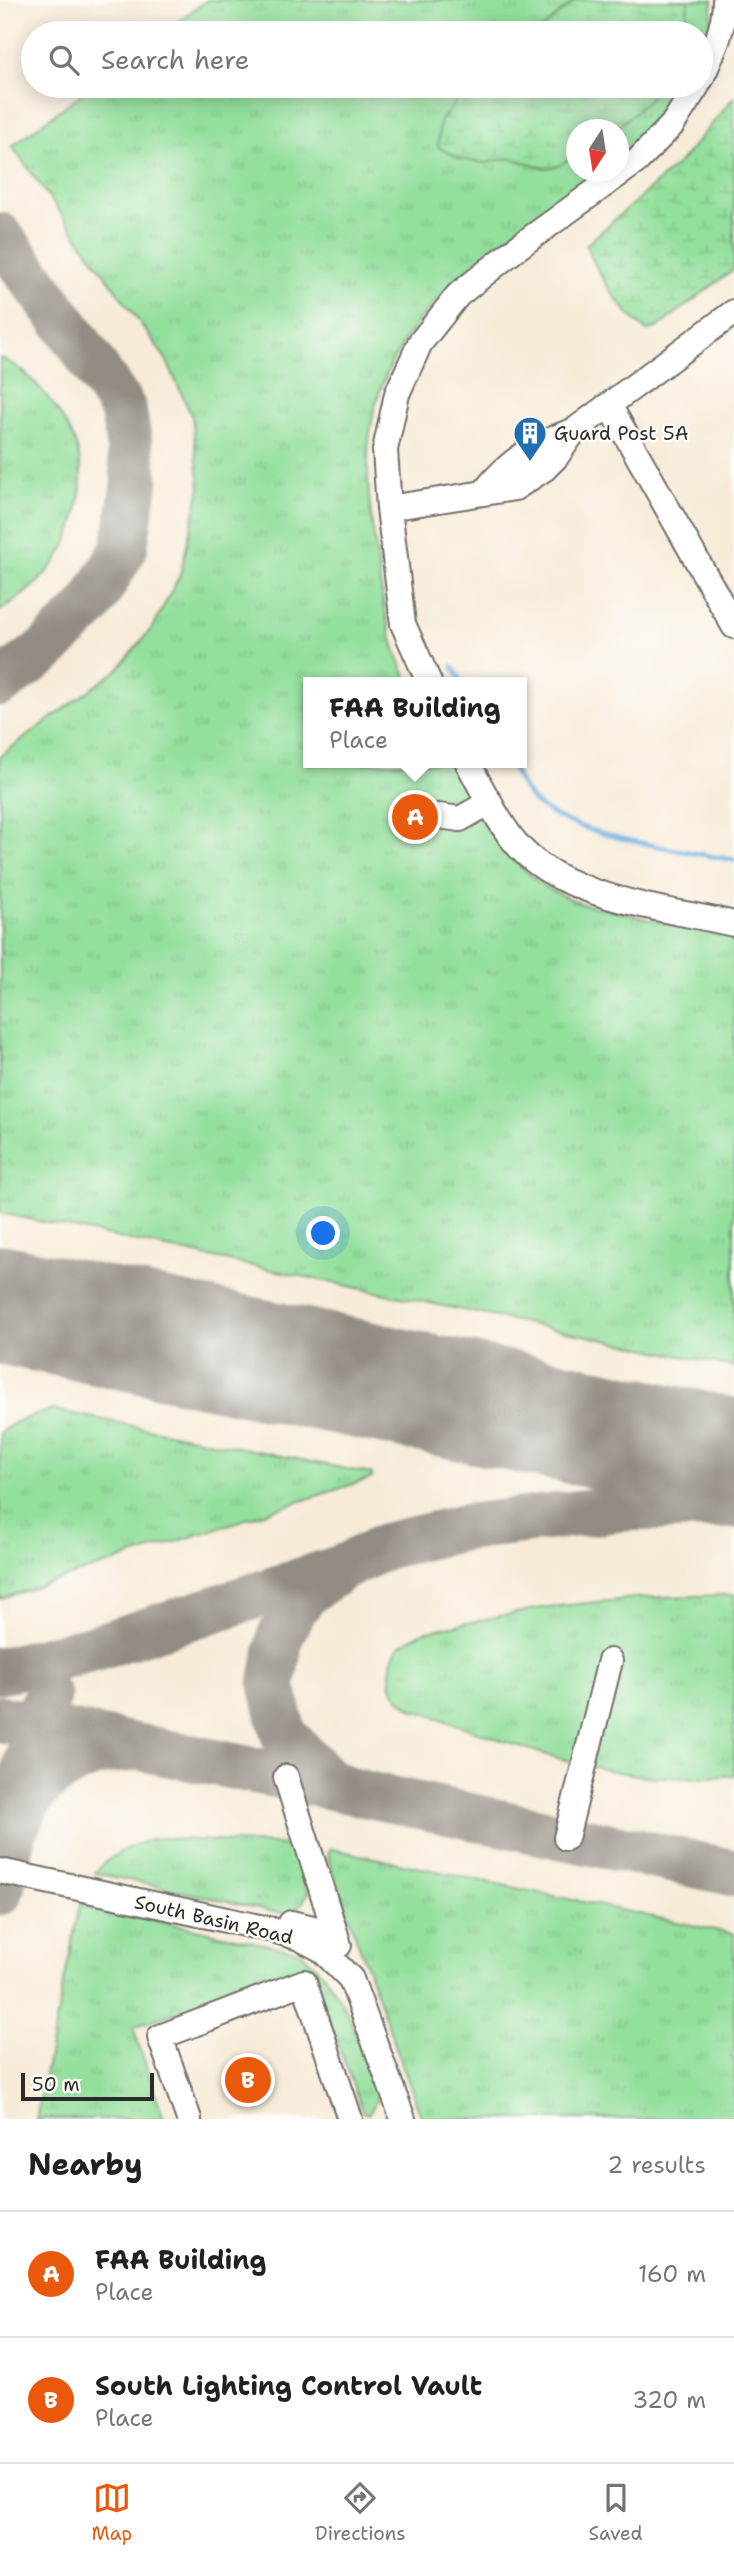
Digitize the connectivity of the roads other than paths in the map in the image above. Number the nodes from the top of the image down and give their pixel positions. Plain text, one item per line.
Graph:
1 (725, 0) edge
2 (713, 52) edge
3 (689, 98) edge
4 (734, 312) edge
5 (609, 405) junction
6 (389, 508) junction
7 (734, 626) edge
8 (427, 677) edge
9 (471, 768) edge
10 (490, 802) junction
11 (438, 816) dead end
12 (734, 923) edge
13 (610, 1661) dead end
14 (286, 1777) dead end
15 (566, 1838) dead end
16 (0, 1859) edge
17 (0, 1871) edge
18 (335, 1933) junction
19 (351, 1979) junction
20 (189, 2119) edge
21 (350, 2119) edge
22 (402, 2119) edge

1 - 2 lane
3 - 6 lane
4 - 5 lane
5 - 6 lane
5 - 7 lane
6 - 8 lane
9 - 10 lane
10 - 11 lane
10 - 12 lane
13 - 15 lane
14 - 18 lane
16 - 18 lane
17 - 19 lane, South Basin Road
18 - 19 lane
19 - 22 lane, South Basin Road
20 - 21 lane

